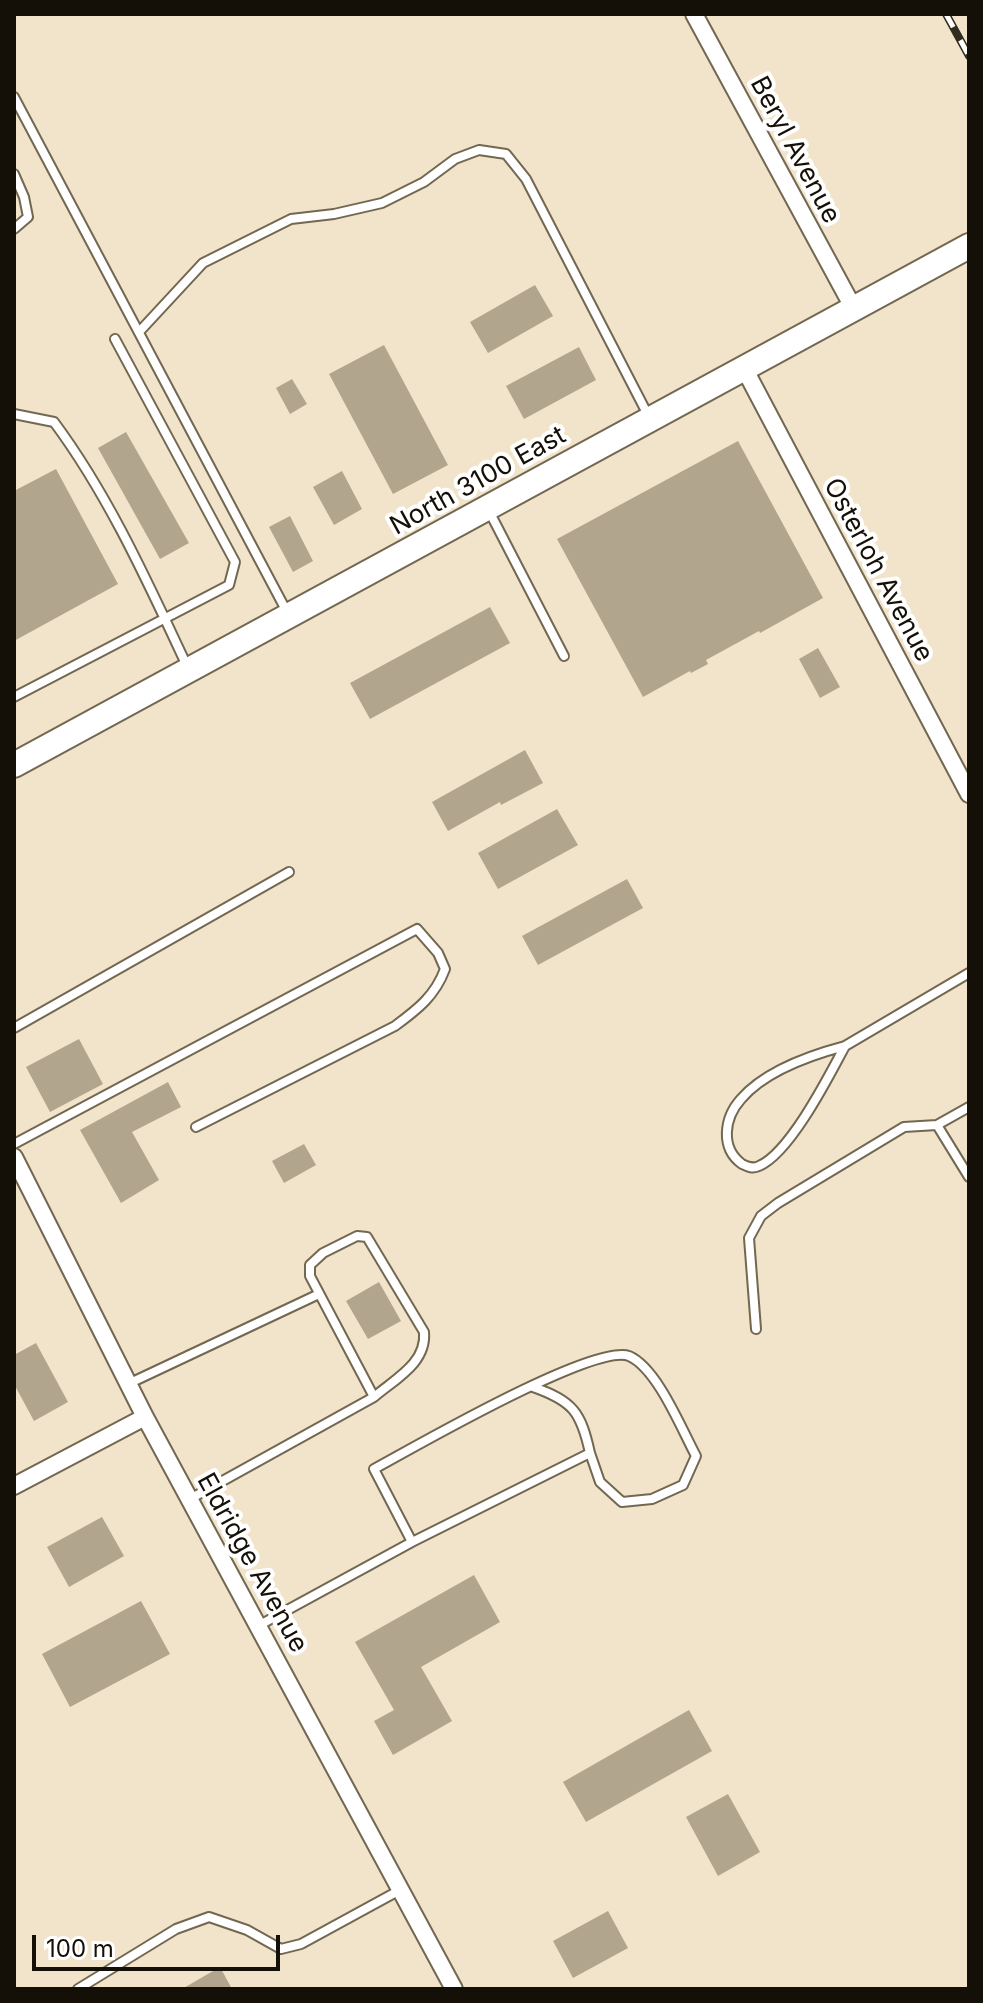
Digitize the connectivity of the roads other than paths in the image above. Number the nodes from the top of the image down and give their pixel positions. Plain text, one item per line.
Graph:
1 (694, 14) edge
2 (14, 97) edge
3 (14, 174) edge
4 (14, 229) edge
5 (969, 246) edge
6 (854, 309) junction
7 (139, 332) junction
8 (115, 339) dead end
9 (744, 368) junction
10 (14, 414) edge
11 (650, 419) junction
12 (487, 508) junction
13 (289, 616) junction
14 (164, 618) junction
15 (564, 656) dead end
16 (189, 670) junction
17 (14, 697) edge
18 (14, 765) edge
19 (969, 794) edge
20 (289, 872) dead end
21 (969, 973) edge
22 (14, 1028) edge
23 (845, 1046) junction
24 (969, 1107) edge
25 (937, 1125) junction
26 (196, 1127) dead end
27 (14, 1144) edge
28 (14, 1157) edge
29 (969, 1177) edge
30 (319, 1294) junction
31 (756, 1329) dead end
32 (128, 1384) junction
33 (532, 1387) junction
34 (374, 1397) junction
35 (145, 1417) junction
36 (590, 1453) junction
37 (14, 1486) edge
38 (190, 1499) junction
39 (412, 1542) junction
40 (258, 1626) junction
41 (401, 1890) junction
42 (78, 1989) edge
43 (454, 1989) edge

1 - 6 street, Beryl Avenue
2 - 7 lane
3 - 4 lane
5 - 6 main road, North 3100 East
6 - 9 main road, North 3100 East
7 - 11 lane
7 - 13 lane
8 - 14 lane
9 - 11 main road, North 3100 East
9 - 19 street, Osterloh Avenue
10 - 14 lane
11 - 12 main road, North 3100 East
12 - 13 main road, North 3100 East
12 - 15 lane
13 - 16 main road, North 3100 East
14 - 16 lane
14 - 17 lane
16 - 18 main road, North 3100 East
20 - 22 lane
21 - 23 lane
23 - 23 lane
24 - 25 lane
25 - 29 lane
25 - 31 lane
26 - 27 lane
28 - 32 street, Eldridge Avenue
30 - 32 lane
30 - 34 lane
30 - 34 lane
32 - 35 street, Eldridge Avenue
33 - 36 lane
33 - 36 lane
33 - 39 lane
34 - 38 lane
35 - 37 street
35 - 38 street, Eldridge Avenue
36 - 39 lane
38 - 40 street, Eldridge Avenue
39 - 40 lane
40 - 41 street, Eldridge Avenue
41 - 42 lane
41 - 43 street, Eldridge Avenue

